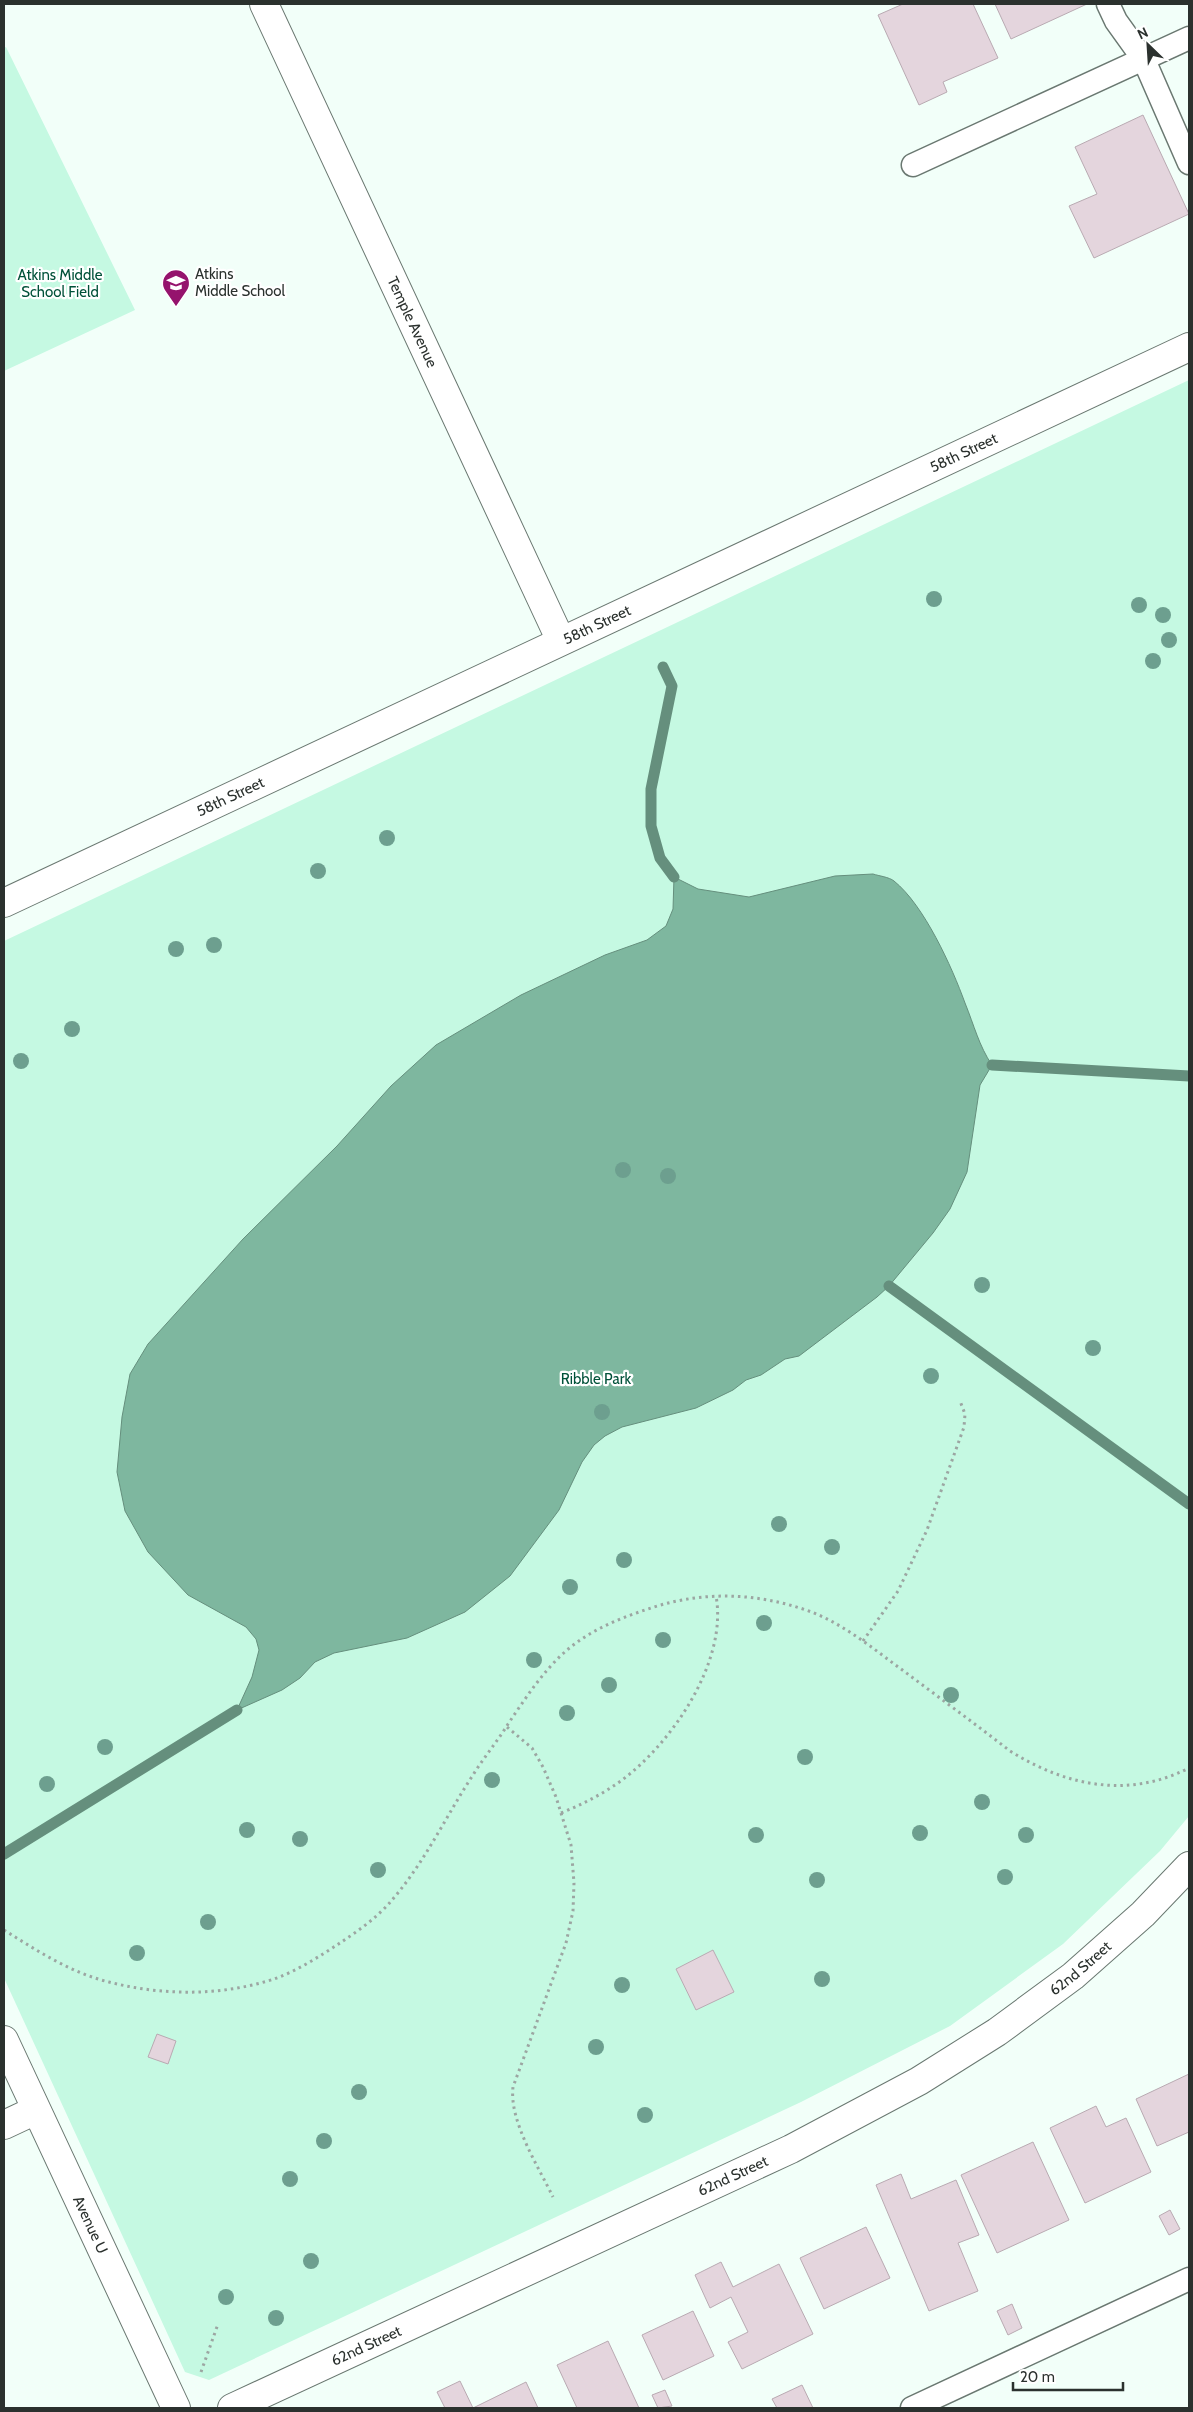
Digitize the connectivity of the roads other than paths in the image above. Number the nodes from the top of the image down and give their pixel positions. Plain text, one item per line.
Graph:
1 (264, 4) edge
2 (1108, 4) edge
3 (1189, 38) edge
4 (1144, 60) junction
5 (1189, 163) edge
6 (913, 165) dead end
7 (1189, 347) edge
8 (561, 641) junction
9 (4, 903) edge
10 (1185, 1878) edge
11 (4, 2040) edge
12 (36, 2110) junction
13 (4, 2125) edge
14 (1189, 2279) edge
15 (176, 2408) edge
16 (232, 2408) edge
17 (912, 2408) edge

1 - 8 street, Temple Avenue
2 - 4 lane
3 - 4 lane
4 - 5 lane
4 - 6 lane
7 - 8 street, 58th Street
8 - 9 street, 58th Street
10 - 16 street, 62nd Street
11 - 12 street, Avenue U
12 - 13 street
12 - 15 street, Avenue U
14 - 17 lane

